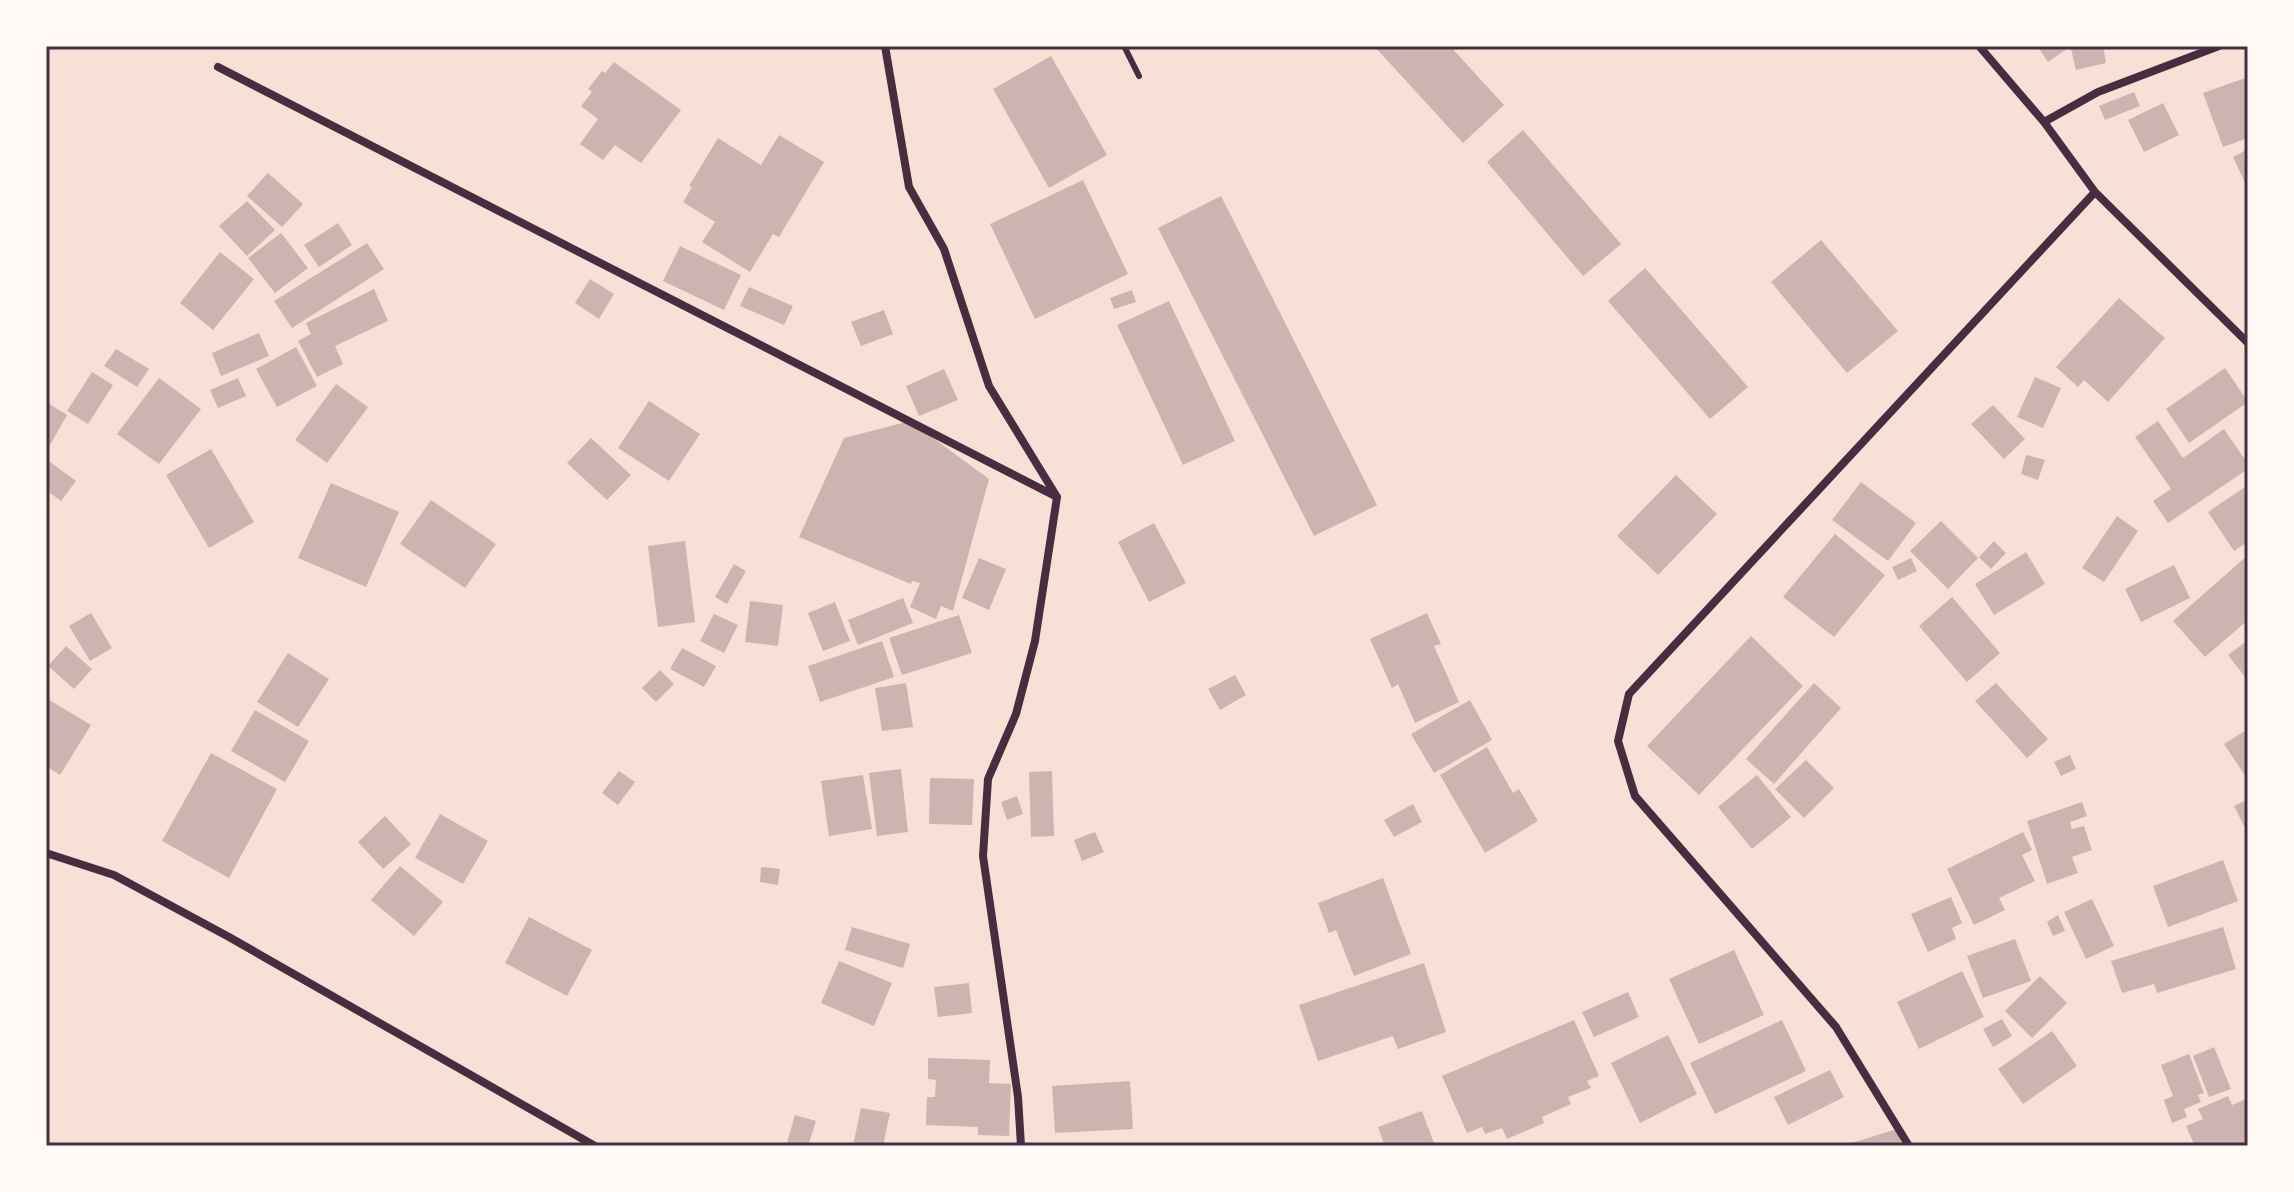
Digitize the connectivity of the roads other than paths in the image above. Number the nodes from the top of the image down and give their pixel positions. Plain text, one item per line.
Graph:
1 (885, 46) edge
2 (1124, 46) edge
3 (1979, 46) edge
4 (2219, 46) edge
5 (218, 67) dead end
6 (1139, 76) dead end
7 (2044, 122) junction
8 (2095, 192) junction
9 (2248, 343) edge
10 (1057, 497) junction
11 (46, 853) edge
12 (595, 1146) edge
13 (1021, 1146) edge
14 (1909, 1146) edge

1 - 10 street
2 - 6 lane
3 - 7 street
4 - 7 street
5 - 10 street
7 - 8 street
8 - 9 street
8 - 14 street
10 - 13 street
11 - 12 street

